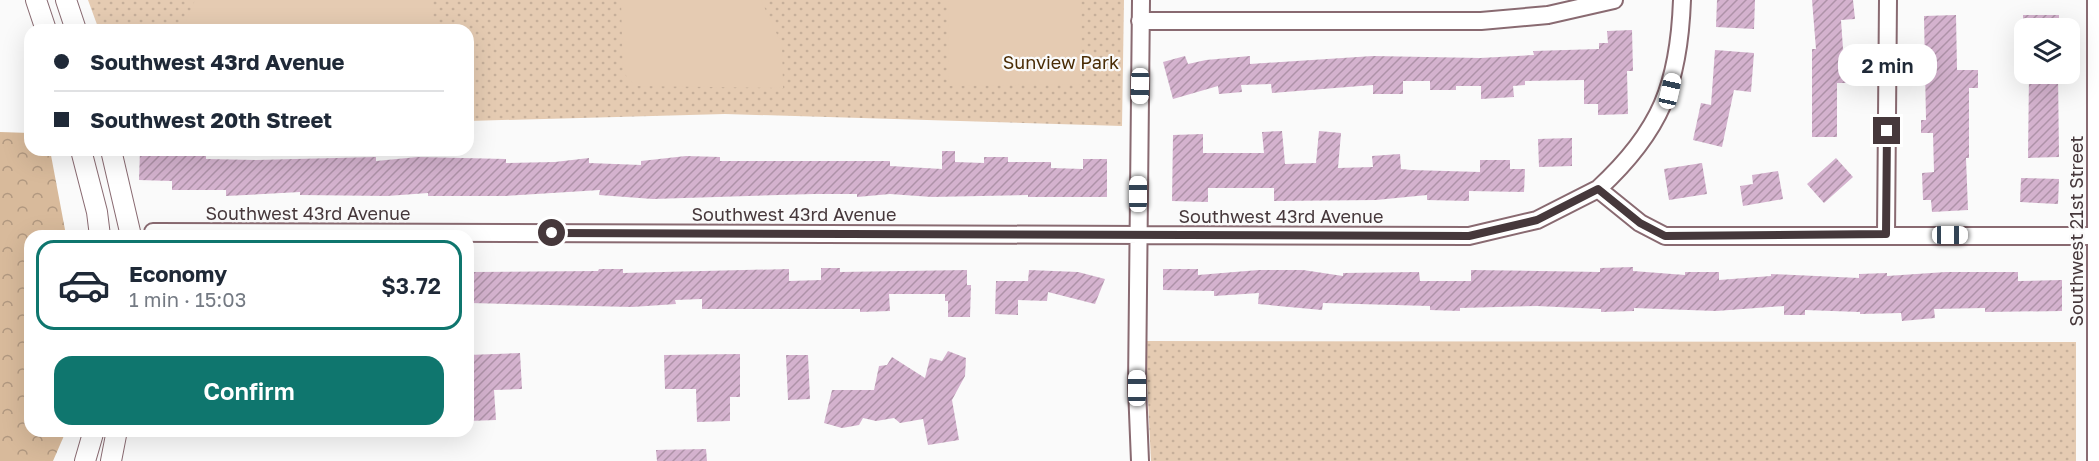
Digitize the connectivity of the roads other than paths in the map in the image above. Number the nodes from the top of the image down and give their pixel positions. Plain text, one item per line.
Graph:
1 (36, 0) edge
2 (66, 0) edge
3 (1141, 0) edge
4 (1614, 0) edge
5 (1682, 0) edge
6 (1888, 0) edge
7 (2096, 0) edge
8 (1140, 21) junction
9 (44, 24) edge
10 (74, 24) edge
11 (83, 156) edge
12 (112, 156) edge
13 (1598, 189) junction
14 (99, 230) edge
15 (130, 230) edge
16 (474, 233) edge
17 (1138, 234) junction
18 (1886, 234) junction
19 (2095, 236) junction
20 (92, 437) edge
21 (116, 437) edge
22 (85, 461) edge
23 (111, 461) edge
24 (1140, 461) edge
25 (2096, 461) edge

1 - 9 main road
2 - 10 main road
3 - 8 street
4 - 8 street
5 - 13 street, Southwest 43rd Avenue
6 - 18 street
7 - 19 street, Southwest 21st Street
8 - 17 street
11 - 14 main road
12 - 15 main road
13 - 17 street, Southwest 43rd Avenue
13 - 18 street
16 - 17 street, Southwest 43rd Avenue
17 - 24 street
18 - 19 street
19 - 25 street, Southwest 21st Street
20 - 22 main road
21 - 23 main road

